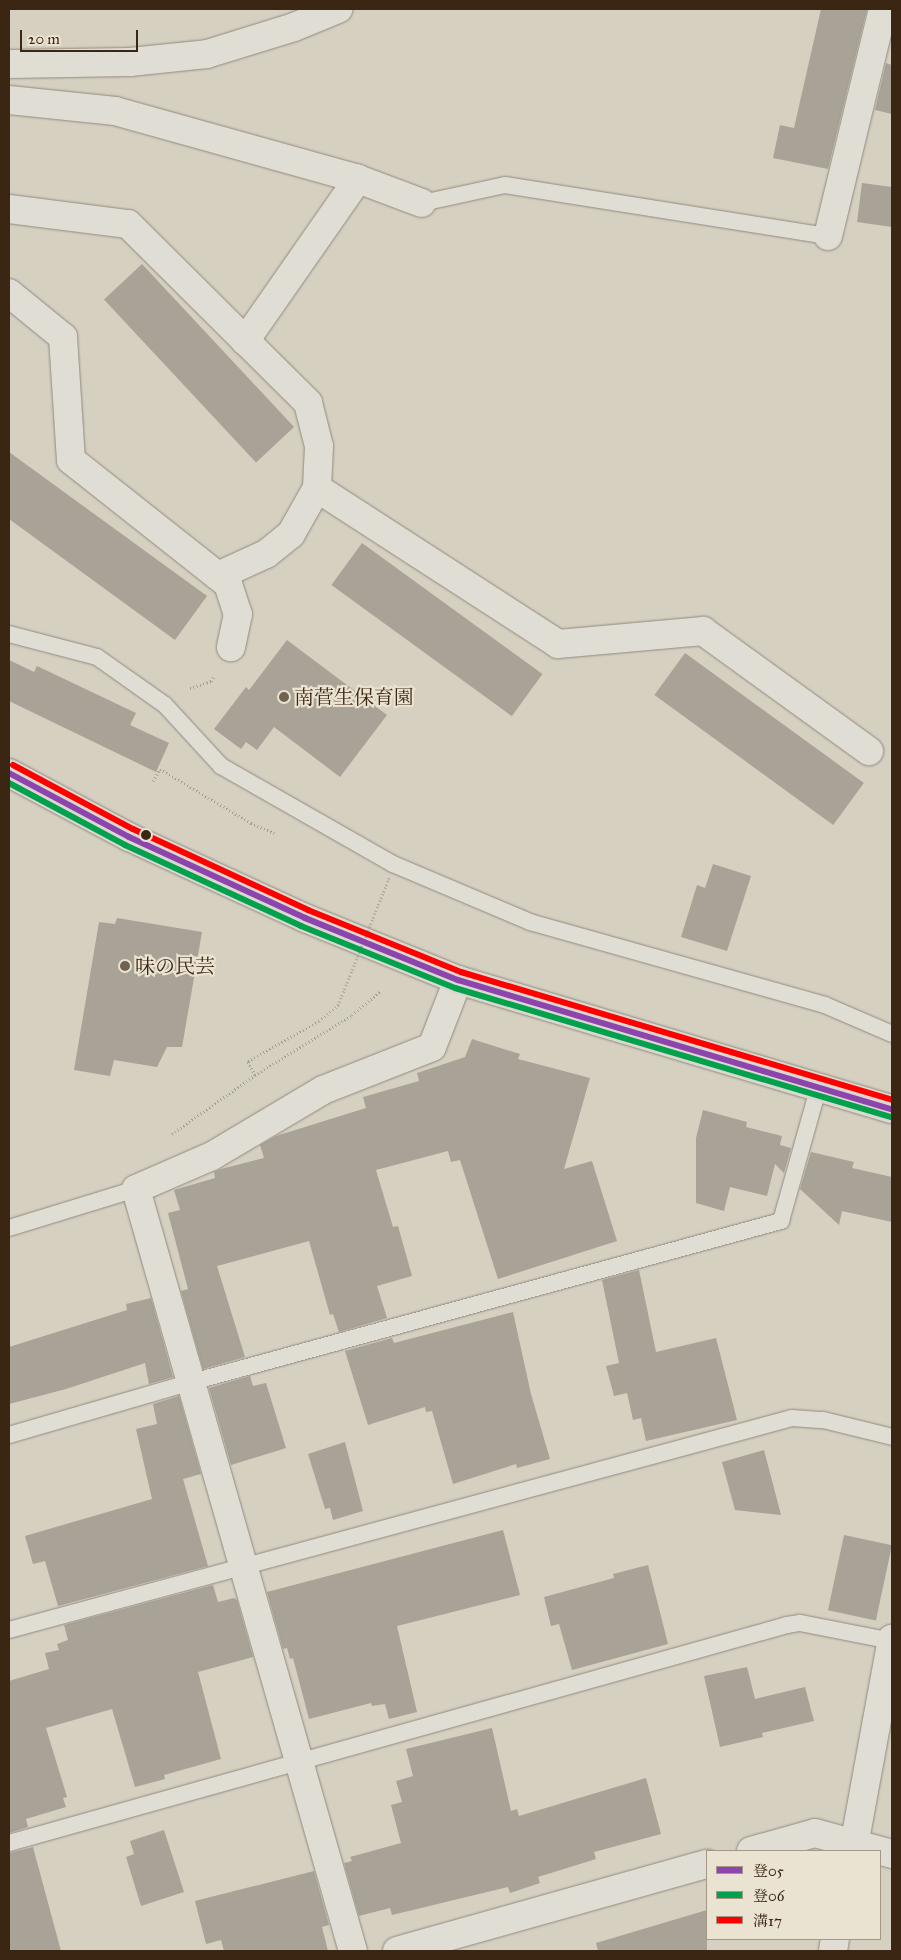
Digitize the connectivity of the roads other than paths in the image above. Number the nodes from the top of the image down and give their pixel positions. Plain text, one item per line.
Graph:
1 (338, 9) edge
2 (883, 9) edge
3 (9, 64) edge
4 (9, 100) edge
5 (358, 179) junction
6 (422, 203) joint
7 (9, 209) edge
8 (828, 236) joint
9 (9, 293) edge
10 (245, 341) junction
11 (317, 488) junction
12 (218, 576) junction
13 (9, 634) edge
14 (231, 647) road end
15 (869, 751) dead end
16 (9, 772) edge
17 (458, 980) junction
18 (892, 1034) edge
19 (818, 1086) junction
20 (892, 1108) edge
21 (136, 1189) junction
22 (9, 1228) edge
23 (192, 1382) junction
24 (9, 1435) edge
25 (892, 1438) edge
26 (245, 1568) junction
27 (9, 1630) edge
28 (892, 1641) edge
29 (300, 1762) junction
30 (9, 1843) edge
31 (853, 1848) edge
32 (755, 1850) edge
33 (866, 1850) edge
34 (706, 1864) edge
35 (353, 1951) edge
36 (396, 1951) edge

1 - 3 street
2 - 8 street
4 - 5 street
5 - 6 street
5 - 10 street
6 - 8 lane
7 - 10 street
9 - 12 street
10 - 11 street
11 - 12 street
11 - 15 street
12 - 14 street
13 - 18 lane
16 - 17 main road
17 - 19 main road
17 - 21 street
19 - 20 main road
19 - 23 lane
21 - 22 lane
21 - 23 street
23 - 24 lane
23 - 26 street
25 - 26 lane
26 - 27 lane
26 - 29 street
28 - 29 lane
28 - 31 street
29 - 30 lane
29 - 35 street
31 - 32 street
31 - 33 street
34 - 36 street

